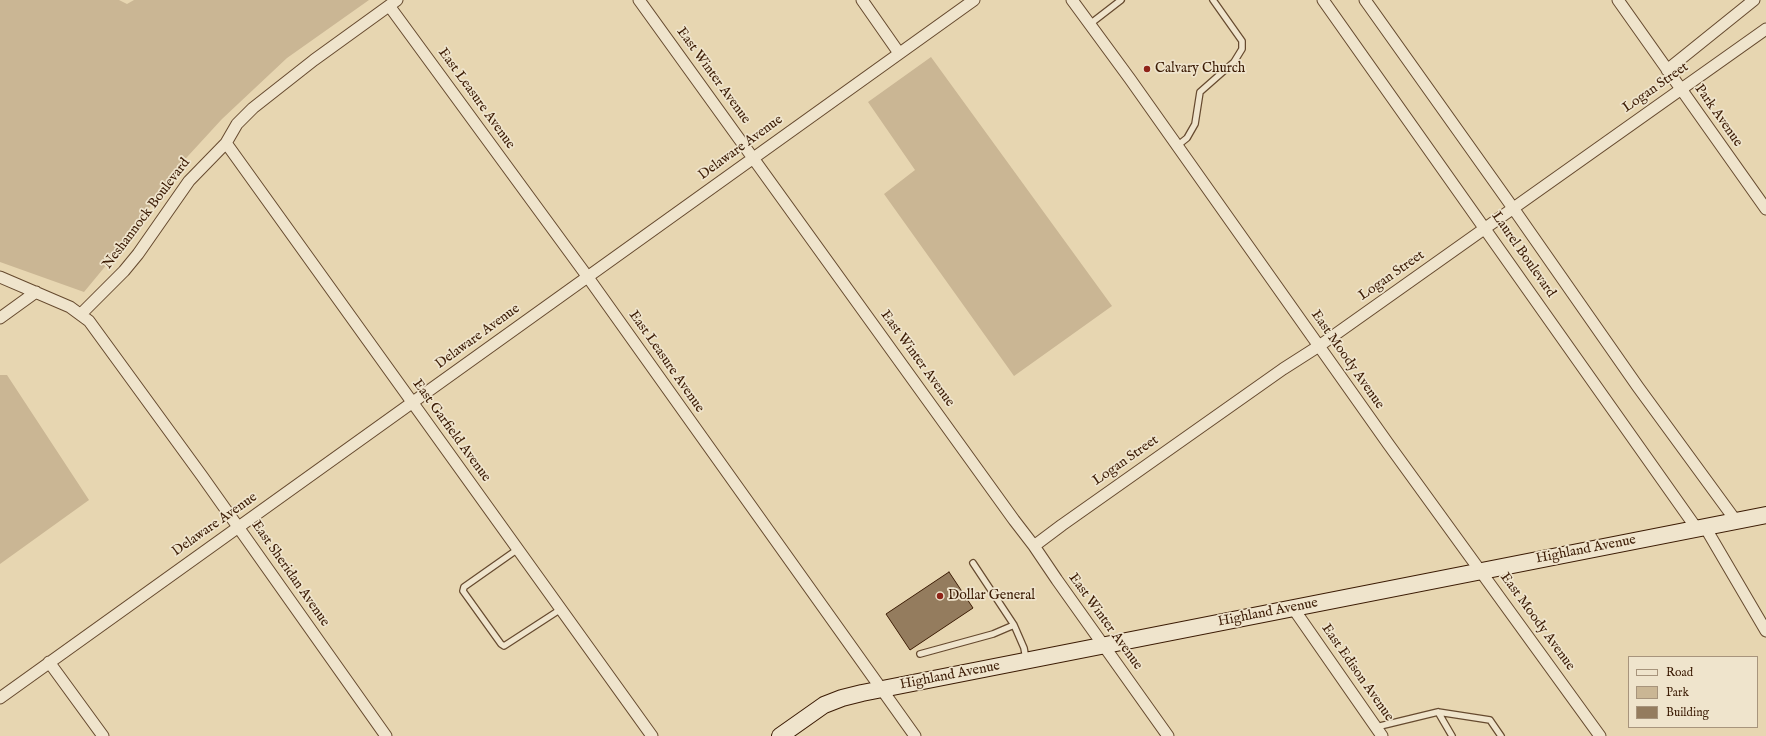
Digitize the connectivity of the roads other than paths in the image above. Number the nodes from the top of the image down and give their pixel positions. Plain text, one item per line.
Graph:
1 (640, 0) edge
2 (862, 0) edge
3 (974, 0) edge
4 (1072, 0) edge
5 (1121, 0) edge
6 (1214, 0) edge
7 (1323, 0) edge
8 (1365, 0) edge
9 (1618, 0) edge
10 (1754, 0) edge
11 (393, 3) edge
12 (1090, 24) junction
13 (1766, 29) edge
14 (899, 53) junction
15 (1667, 70) junction
16 (1681, 90) junction
17 (226, 143) junction
18 (1177, 146) junction
19 (753, 157) junction
20 (1513, 208) junction
21 (1766, 209) edge
22 (1485, 228) junction
23 (586, 276) junction
24 (0, 277) edge
25 (36, 292) junction
26 (82, 314) junction
27 (0, 318) edge
28 (1319, 346) junction
29 (412, 403) junction
30 (1766, 516) edge
31 (1736, 521) junction
32 (239, 527) junction
33 (1701, 528) junction
34 (1034, 546) junction
35 (518, 549) junction
36 (973, 563) dead end
37 (1481, 571) junction
38 (561, 608) junction
39 (1294, 608) junction
40 (1014, 625) junction
41 (1766, 631) edge
42 (1104, 646) junction
43 (920, 654) dead end
44 (1027, 661) junction
45 (49, 662) junction
46 (882, 689) junction
47 (0, 698) edge
48 (1438, 712) junction
49 (1379, 731) edge
50 (103, 736) edge
51 (386, 736) edge
52 (652, 736) edge
53 (780, 736) edge
54 (915, 736) edge
55 (1168, 736) edge
56 (1452, 736) edge
57 (1502, 736) edge
58 (1600, 736) edge

1 - 19 street, East Winter Avenue
2 - 14 street
3 - 14 street, Delaware Avenue
4 - 12 street, East Moody Avenue
5 - 12 lane
6 - 18 lane
7 - 22 street, Laurel Boulevard
8 - 20 street, Laurel Boulevard
9 - 15 street, Park Avenue
10 - 15 street
11 - 17 street, Neshannock Boulevard
11 - 23 street, East Leasure Avenue
12 - 18 street, East Moody Avenue
13 - 16 street, Logan Street
14 - 19 street, Delaware Avenue
15 - 16 street, Park Avenue
16 - 20 street, Logan Street
16 - 21 street, Park Avenue
17 - 26 street, Neshannock Boulevard
17 - 29 street, East Garfield Avenue
18 - 28 street, East Moody Avenue
19 - 23 street, Delaware Avenue
19 - 34 street, East Winter Avenue
20 - 22 street, Logan Street
20 - 31 street, Laurel Boulevard
22 - 28 street, Logan Street
22 - 33 street, Laurel Boulevard
23 - 29 street, Delaware Avenue
23 - 46 street, East Leasure Avenue
24 - 25 street
25 - 26 street
25 - 27 street
26 - 32 street, East Sheridan Avenue
28 - 34 street, Logan Street
28 - 37 street, East Moody Avenue
29 - 32 street, Delaware Avenue
29 - 35 street, East Garfield Avenue
30 - 31 main road, Highland Avenue
31 - 33 main road, Highland Avenue
32 - 45 street, Delaware Avenue
32 - 51 street, East Sheridan Avenue
33 - 37 main road, Highland Avenue
33 - 41 street, Laurel Boulevard
34 - 42 street, East Winter Avenue
35 - 38 street, East Garfield Avenue
35 - 38 lane
36 - 40 lane
37 - 39 main road, Highland Avenue
37 - 58 street, East Moody Avenue
38 - 52 street, East Garfield Avenue
39 - 42 main road, Highland Avenue
39 - 49 street, East Edison Avenue
40 - 43 lane
40 - 44 lane
42 - 44 main road, Highland Avenue
42 - 55 street, East Winter Avenue
44 - 46 main road, Highland Avenue
45 - 47 street, Delaware Avenue
45 - 50 street
46 - 53 main road, Highland Avenue
46 - 54 street, East Leasure Avenue
48 - 49 lane
48 - 56 lane
48 - 57 lane

